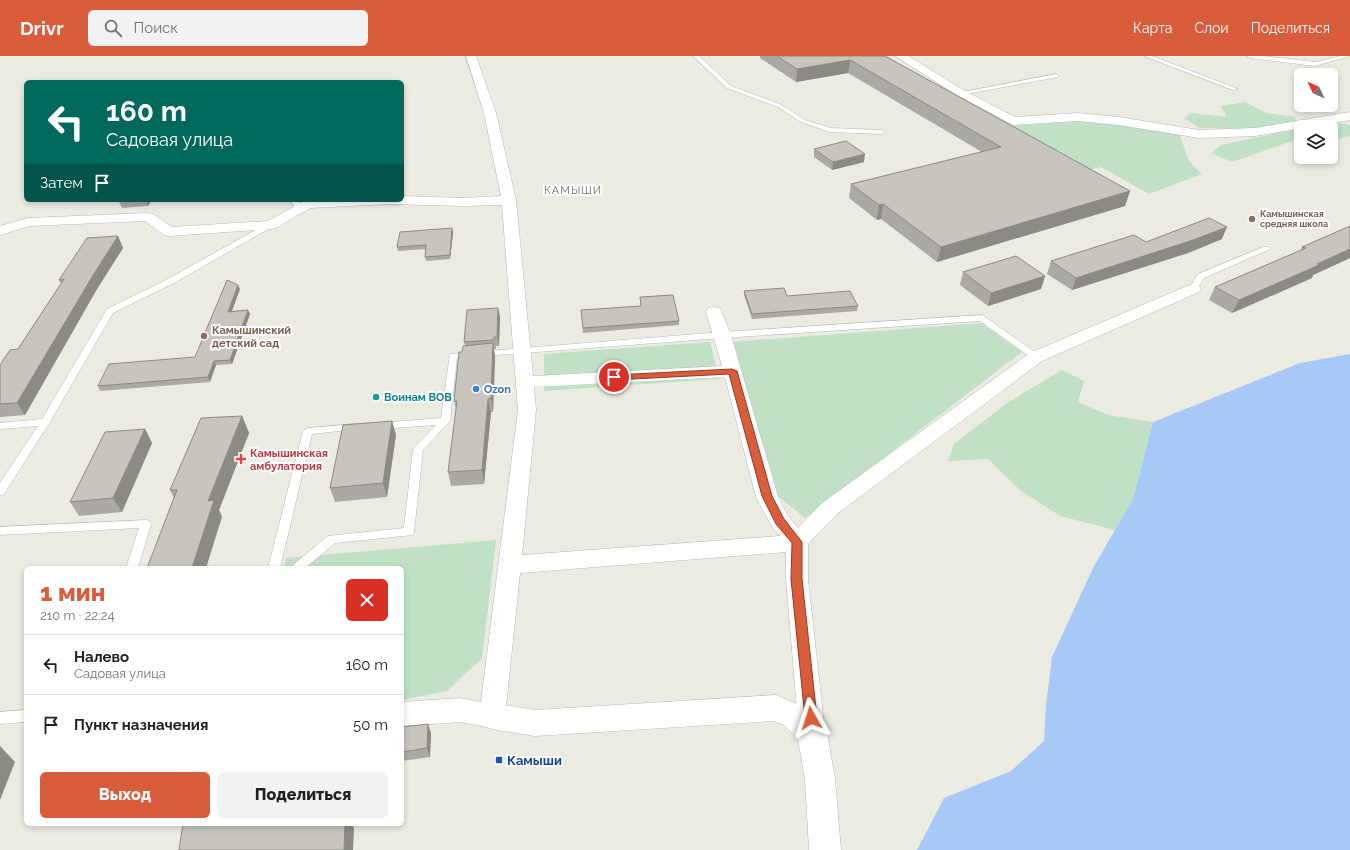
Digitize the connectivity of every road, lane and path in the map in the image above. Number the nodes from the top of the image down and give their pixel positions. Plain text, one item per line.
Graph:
1 (471, 56) edge
2 (696, 56) edge
3 (902, 56) edge
4 (1147, 56) edge
5 (1250, 56) edge
6 (1347, 56) edge
7 (1056, 76) dead end
8 (1235, 89) dead end
9 (961, 93) junction
10 (1350, 116) edge
11 (882, 132) dead end
12 (404, 200) edge
13 (509, 200) junction
14 (301, 202) edge
15 (271, 224) junction
16 (0, 231) edge
17 (1266, 249) dead end
18 (1193, 289) joint
19 (714, 312) dead end
20 (722, 335) junction
21 (522, 351) junction
22 (1036, 357) junction
23 (732, 371) junction
24 (524, 382) junction
25 (445, 421) junction
26 (45, 422) junction
27 (0, 426) edge
28 (0, 491) edge
29 (0, 531) edge
30 (797, 542) junction
31 (509, 565) junction
32 (133, 566) edge
33 (274, 566) edge
34 (299, 566) edge
35 (404, 714) edge
36 (24, 716) edge
37 (492, 716) junction
38 (0, 718) edge
39 (812, 733) junction
40 (825, 850) edge

1 - 13 street
2 - 11 lane
3 - 9 street
4 - 8 lane
5 - 6 lane
7 - 9 lane
9 - 10 street
12 - 13 street
13 - 21 street
14 - 15 street
15 - 16 street
15 - 26 lane
17 - 18 lane
18 - 22 street
19 - 20 street
20 - 21 lane
20 - 22 lane
20 - 23 street
21 - 24 street
21 - 25 lane
22 - 30 street
23 - 24 street
23 - 30 street
24 - 31 street
25 - 33 lane
25 - 34 lane
26 - 27 lane
26 - 28 lane
29 - 32 lane
30 - 31 street
30 - 39 street
31 - 37 street
35 - 37 street
36 - 38 lane
37 - 39 street
39 - 40 street

